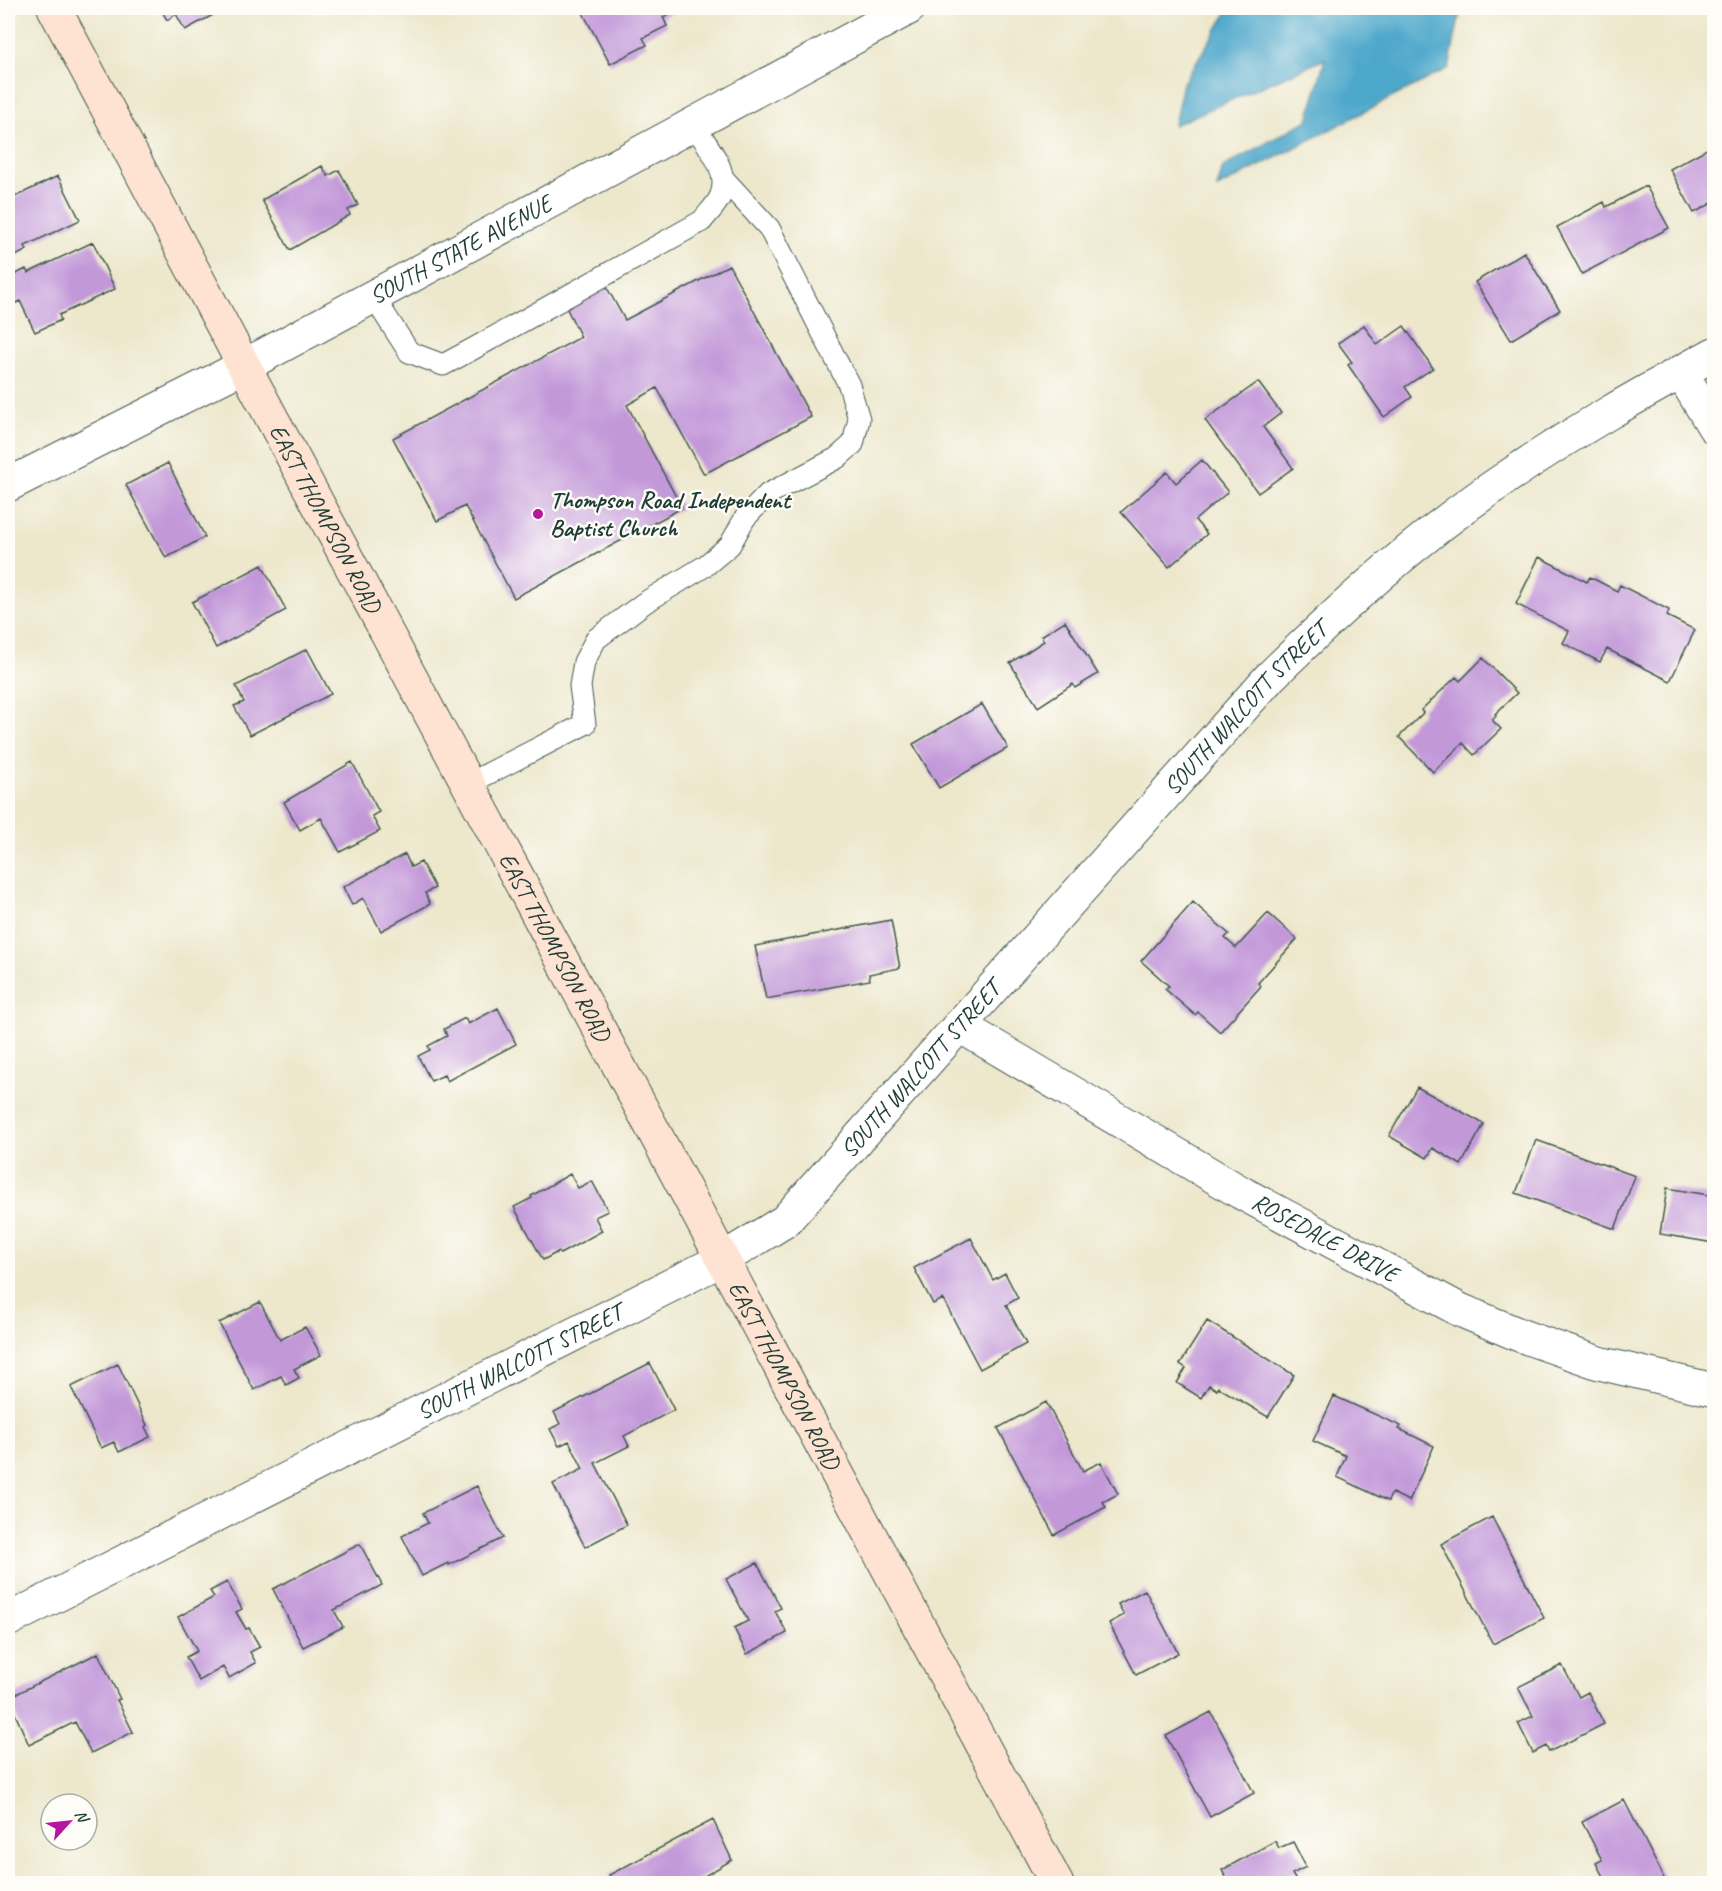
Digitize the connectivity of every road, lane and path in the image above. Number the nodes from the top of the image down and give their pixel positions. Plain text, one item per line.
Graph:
1 (54, 8) edge
2 (909, 8) edge
3 (871, 16) edge
4 (693, 124) junction
5 (723, 178) junction
6 (374, 296) junction
7 (1714, 354) edge
8 (244, 366) junction
9 (1681, 372) junction
10 (1714, 427) edge
11 (8, 485) edge
12 (468, 783) junction
13 (960, 1026) junction
14 (723, 1259) junction
15 (1714, 1390) edge
16 (8, 1620) edge
17 (1057, 1884) edge

1 - 8 main road, EAST THOMPSON ROAD
2 - 3 street, SOUTH STATE AVENUE
3 - 4 street, SOUTH STATE AVENUE
4 - 5 lane
4 - 6 street, SOUTH STATE AVENUE
5 - 6 lane
5 - 12 lane
6 - 8 street, SOUTH STATE AVENUE
7 - 9 street, SOUTH WALCOTT STREET
8 - 11 street, SOUTH STATE AVENUE
8 - 12 main road, EAST THOMPSON ROAD
9 - 10 street
9 - 13 street, SOUTH WALCOTT STREET
12 - 14 main road, EAST THOMPSON ROAD
13 - 14 street, SOUTH WALCOTT STREET
13 - 15 street, ROSEDALE DRIVE
14 - 16 street, SOUTH WALCOTT STREET
14 - 17 main road, EAST THOMPSON ROAD

